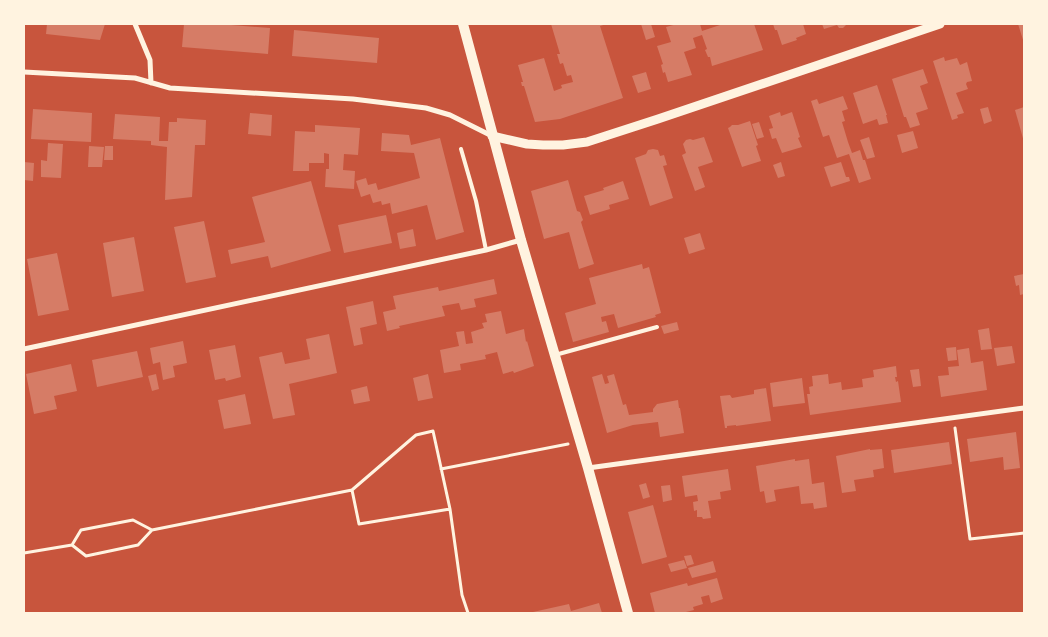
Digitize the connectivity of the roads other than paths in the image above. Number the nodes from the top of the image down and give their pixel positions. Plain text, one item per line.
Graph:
1 (135, 24) edge
2 (463, 24) edge
3 (940, 24) edge
4 (24, 72) edge
5 (151, 83) junction
6 (492, 136) junction
7 (461, 149) dead end
8 (521, 240) junction
9 (486, 250) junction
10 (657, 327) dead end
11 (24, 348) edge
12 (555, 355) junction
13 (1024, 408) edge
14 (588, 468) junction
15 (628, 613) edge

1 - 5 street
2 - 6 main road
3 - 6 street
4 - 5 street
5 - 6 street
6 - 8 main road
7 - 9 lane
8 - 9 street
8 - 12 main road
9 - 11 street
10 - 12 lane
12 - 14 main road
13 - 14 street
14 - 15 main road

